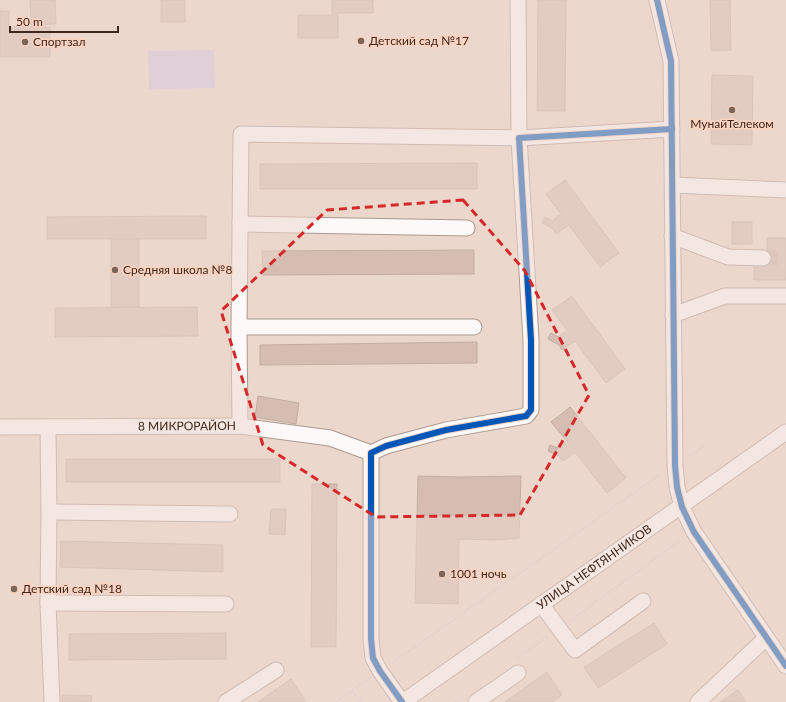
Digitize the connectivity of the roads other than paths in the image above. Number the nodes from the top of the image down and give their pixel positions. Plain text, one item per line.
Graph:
1 (518, 0) edge
2 (657, 0) edge
3 (672, 129) junction
4 (519, 138) junction
5 (673, 185) junction
6 (786, 190) edge
7 (240, 224) junction
8 (467, 228) dead end
9 (672, 236) junction
10 (763, 258) tunnel mouth
11 (786, 296) edge
12 (673, 315) junction
13 (238, 327) junction
14 (474, 327) dead end
15 (0, 426) edge
16 (240, 426) junction
17 (48, 427) junction
18 (786, 432) edge
19 (371, 453) junction
20 (682, 507) junction
21 (49, 512) junction
22 (230, 514) dead end
23 (643, 602) dead end
24 (48, 603) junction
25 (226, 604) dead end
26 (541, 604) junction
27 (766, 638) junction
28 (786, 666) edge
29 (516, 667) road end
30 (276, 670) dead end
31 (472, 697) edge
32 (52, 702) edge
33 (226, 702) edge
34 (403, 702) edge
35 (698, 702) edge

1 - 4 street
2 - 3 street
3 - 4 street
3 - 5 street
4 - 7 street
4 - 19 street
5 - 6 street
5 - 9 street
7 - 8 street
7 - 13 street
9 - 10 street
9 - 12 street
11 - 12 street
12 - 20 street
13 - 14 street
13 - 16 street
15 - 17 street, 8 МИКРОРАЙОН
16 - 17 street, 8 МИКРОРАЙОН
16 - 19 street, 8 МИКРОРАЙОН
17 - 21 street
18 - 20 street, УЛИЦА НЕФТЯННИКОВ
19 - 34 street
20 - 26 street, УЛИЦА НЕФТЯННИКОВ
20 - 27 street
21 - 22 street
21 - 24 street
23 - 26 street
24 - 25 street
24 - 32 street
26 - 34 street, УЛИЦА НЕФТЯННИКОВ
27 - 28 street
27 - 35 street
29 - 31 street
30 - 33 street

